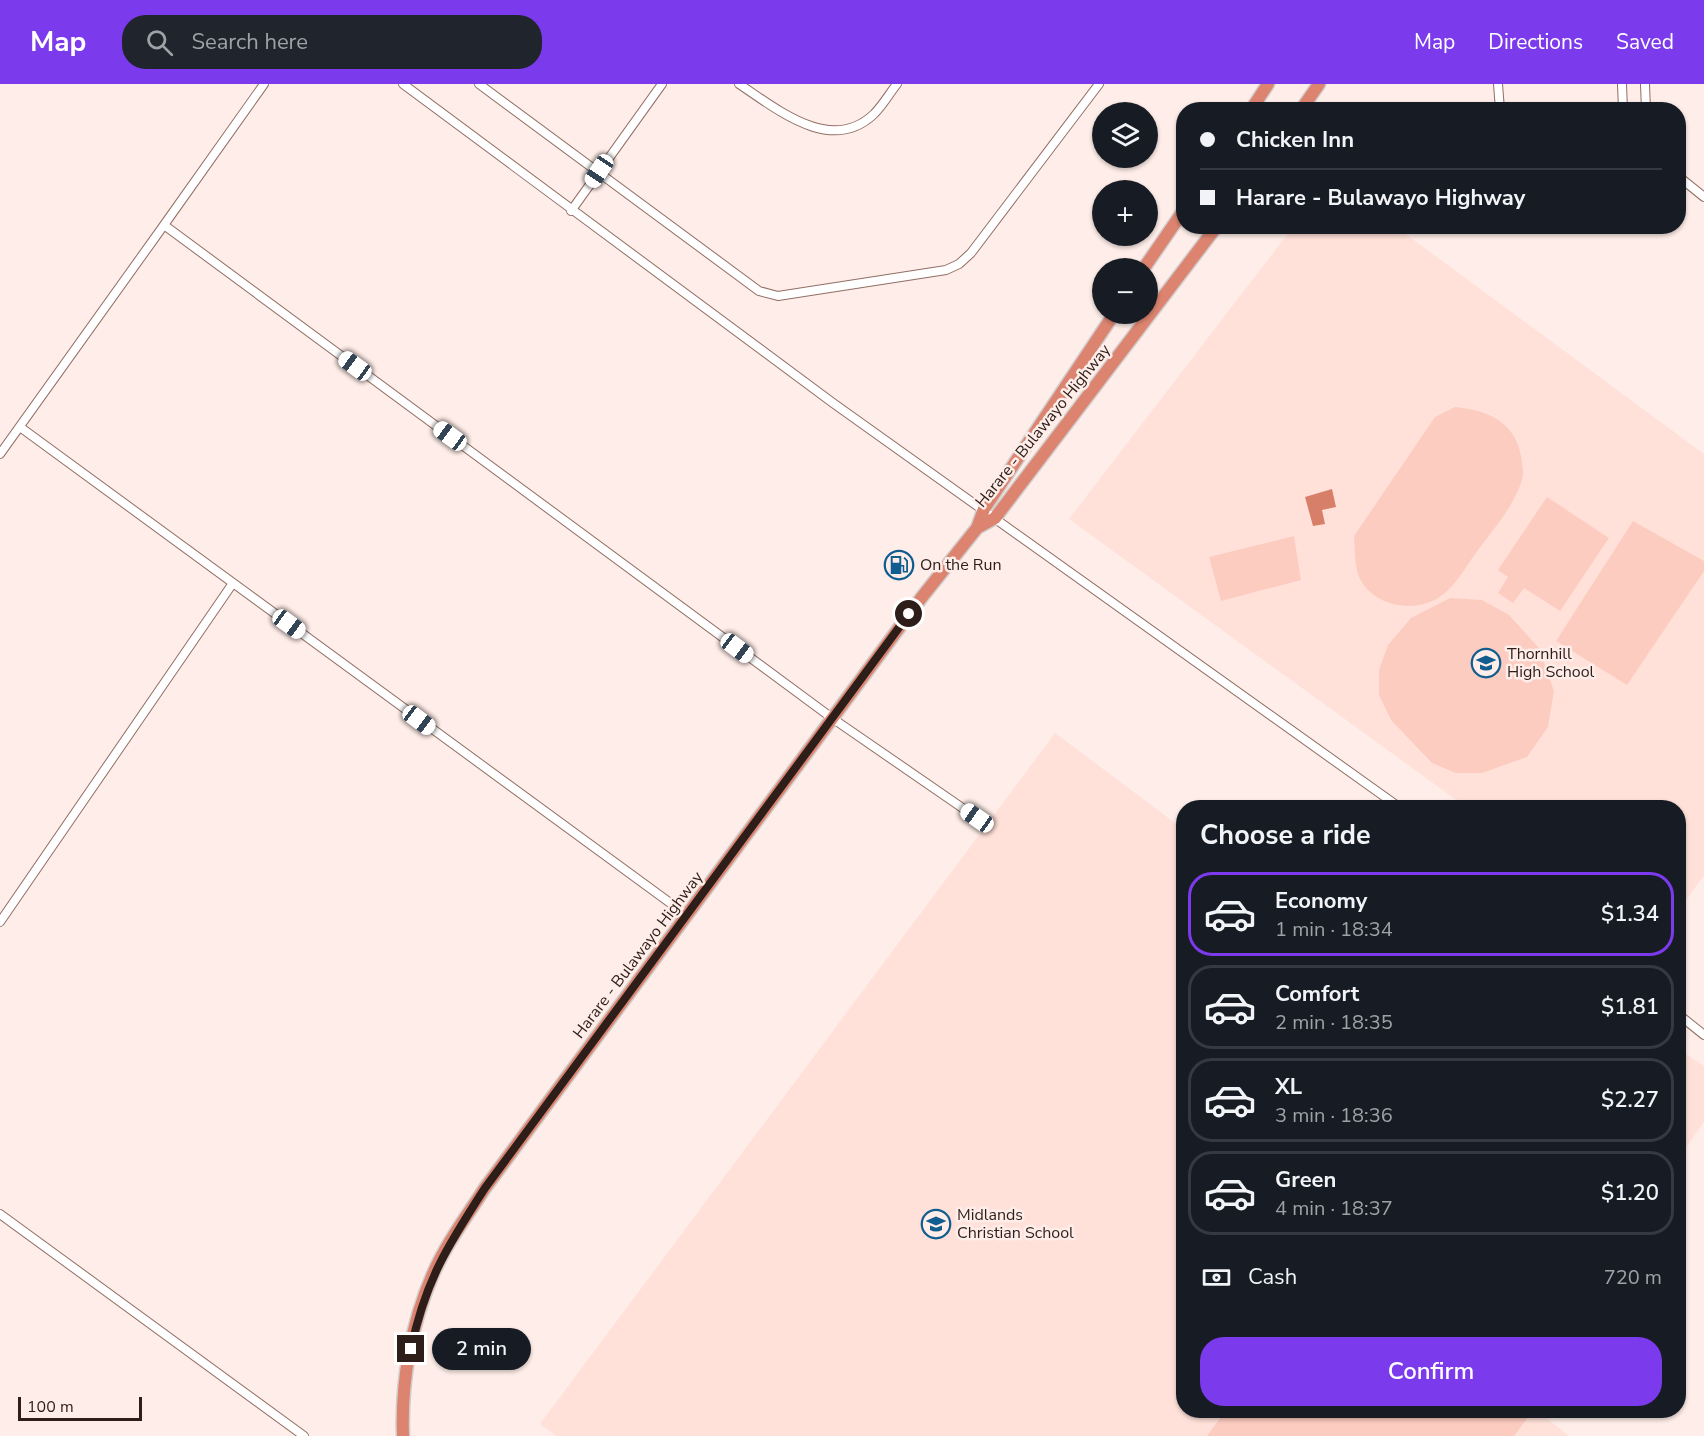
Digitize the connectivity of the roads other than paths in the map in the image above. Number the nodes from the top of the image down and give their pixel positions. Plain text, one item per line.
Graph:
1 (264, 84) edge
2 (403, 84) edge
3 (479, 84) edge
4 (663, 84) edge
5 (739, 84) edge
6 (897, 84) edge
7 (1099, 84) edge
8 (1268, 84) edge
9 (1319, 84) edge
10 (1498, 84) edge
11 (1622, 84) edge
12 (1645, 84) edge
13 (1256, 102) edge
14 (1307, 102) edge
15 (1499, 102) edge
16 (1623, 102) edge
17 (1646, 102) edge
18 (599, 171) junction
19 (1686, 182) edge
20 (1704, 197) edge
21 (571, 211) junction
22 (1176, 222) edge
23 (164, 225) junction
24 (1211, 234) edge
25 (1151, 258) edge
26 (1107, 324) edge
27 (20, 427) junction
28 (0, 454) edge
29 (984, 509) junction
30 (995, 518) junction
31 (977, 528) junction
32 (233, 583) junction
33 (832, 718) junction
34 (1389, 800) edge
35 (977, 818) dead end
36 (688, 916) junction
37 (0, 922) edge
38 (1686, 1020) edge
39 (1704, 1035) edge
40 (0, 1214) edge
41 (304, 1436) edge
42 (403, 1436) edge

1 - 23 street
2 - 21 street
3 - 18 street
4 - 18 street
5 - 6 street
7 - 18 street
8 - 13 highway
9 - 14 highway
10 - 15 street
11 - 16 street
12 - 17 street
18 - 21 street
19 - 20 street
21 - 29 street
22 - 25 highway
23 - 27 street
23 - 33 street
24 - 30 highway, Harare - Bulawayo Highway
26 - 29 highway, Harare - Bulawayo Highway
27 - 28 street
27 - 32 street
29 - 30 street
29 - 31 highway, Harare - Bulawayo Highway
30 - 31 highway, Harare - Bulawayo Highway
30 - 34 street
31 - 33 highway, Harare - Bulawayo Highway
32 - 36 street
32 - 37 street
33 - 35 street
33 - 36 highway, Harare - Bulawayo Highway
36 - 42 highway, Harare - Bulawayo Highway
38 - 39 street
40 - 41 street

